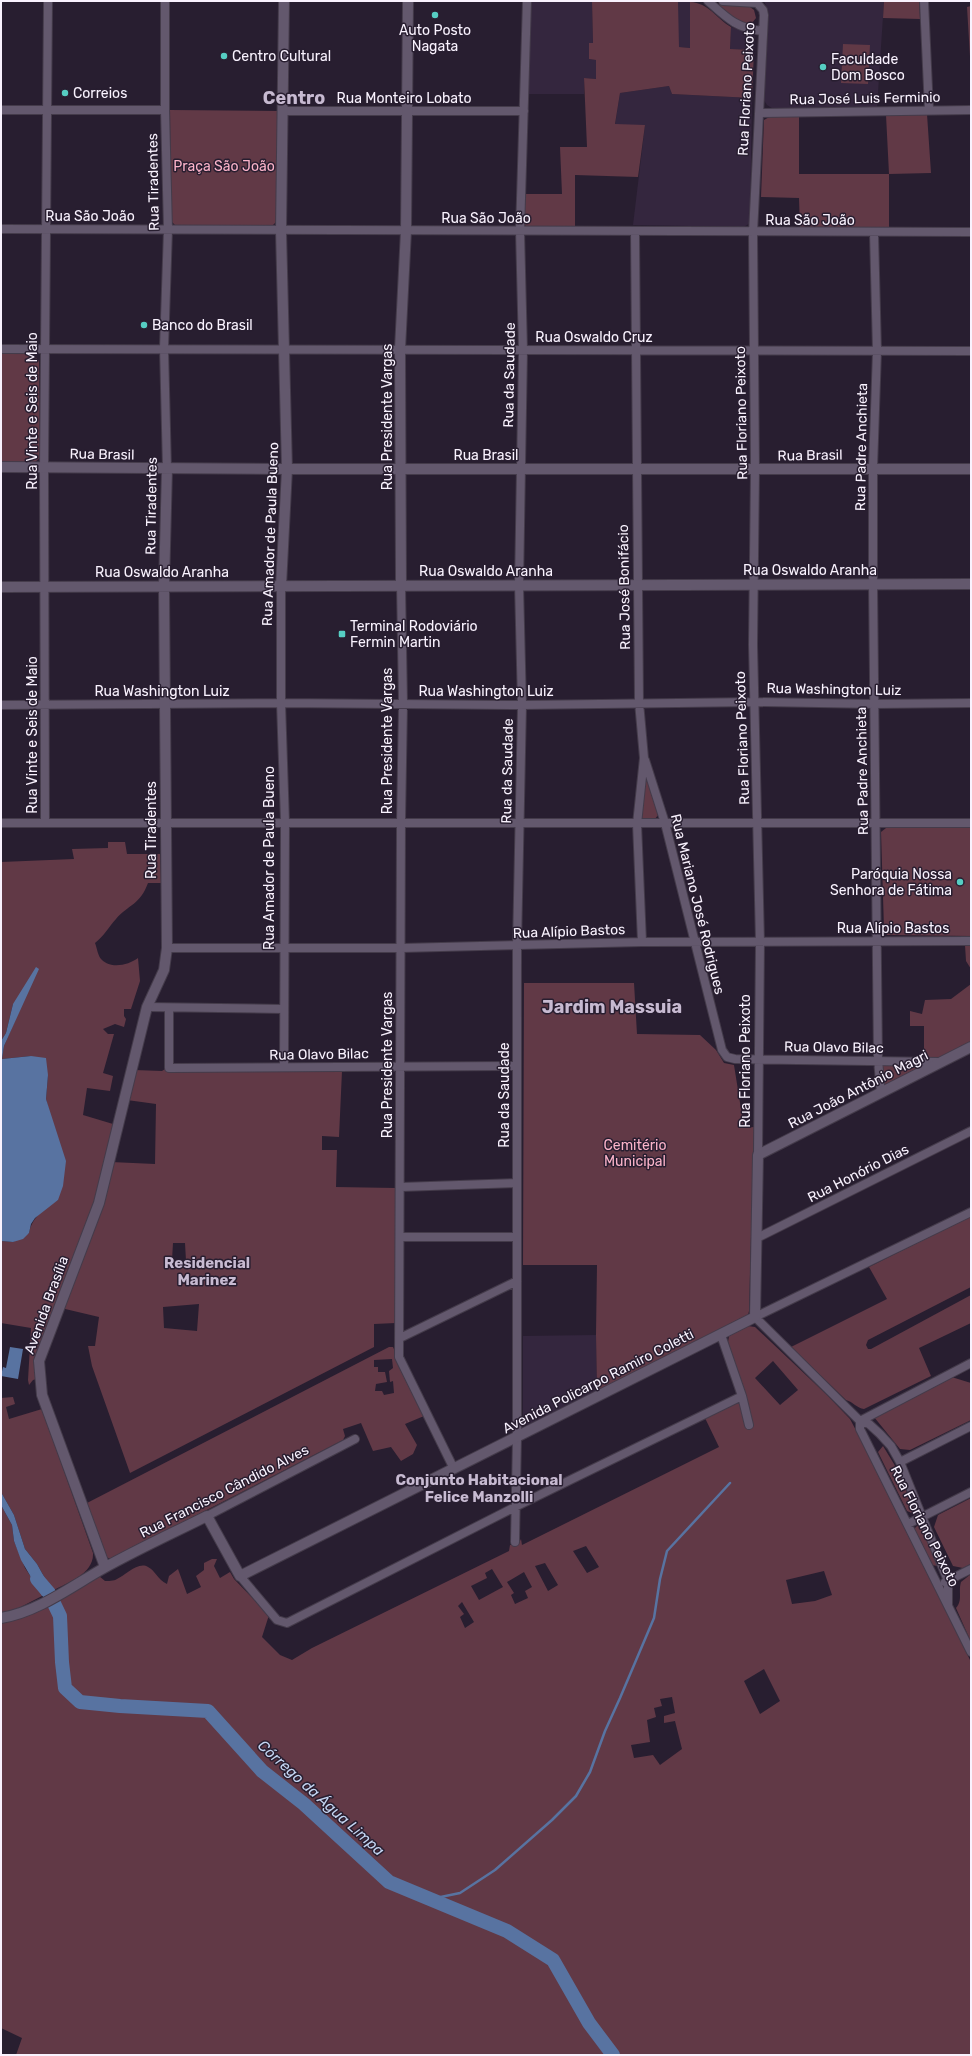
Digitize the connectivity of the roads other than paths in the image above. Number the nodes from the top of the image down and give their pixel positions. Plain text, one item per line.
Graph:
1 (48, 1) edge
2 (165, 1) edge
3 (284, 1) edge
4 (408, 1) edge
5 (527, 1) edge
6 (708, 1) edge
7 (723, 1) edge
8 (924, 1) edge
9 (762, 31) junction
10 (1, 110) edge
11 (47, 110) junction
12 (165, 110) junction
13 (930, 110) junction
14 (971, 110) edge
15 (284, 111) junction
16 (524, 111) junction
17 (406, 112) junction
18 (759, 113) junction
19 (1, 229) edge
20 (47, 229) junction
21 (168, 230) junction
22 (281, 230) junction
23 (406, 231) junction
24 (520, 231) junction
25 (635, 232) junction
26 (971, 232) edge
27 (753, 233) junction
28 (874, 233) junction
29 (164, 348) junction
30 (1, 349) edge
31 (45, 349) junction
32 (400, 349) junction
33 (284, 350) junction
34 (524, 350) junction
35 (637, 350) junction
36 (877, 350) junction
37 (754, 351) junction
38 (971, 351) edge
39 (1, 467) edge
40 (44, 467) junction
41 (873, 468) junction
42 (167, 469) junction
43 (287, 469) junction
44 (401, 469) junction
45 (520, 469) junction
46 (636, 469) junction
47 (756, 469) junction
48 (971, 469) edge
49 (873, 583) junction
50 (637, 584) junction
51 (755, 584) junction
52 (971, 584) edge
53 (400, 585) junction
54 (519, 585) junction
55 (164, 586) junction
56 (281, 586) junction
57 (1, 587) edge
58 (46, 587) junction
59 (639, 702) junction
60 (755, 702) junction
61 (281, 703) junction
62 (971, 703) edge
63 (403, 704) junction
64 (522, 704) junction
65 (874, 704) junction
66 (1, 705) edge
67 (44, 705) junction
68 (165, 705) junction
69 (644, 758) junction
70 (45, 822) junction
71 (165, 822) junction
72 (285, 822) junction
73 (401, 822) junction
74 (519, 822) junction
75 (759, 822) junction
76 (1, 823) edge
77 (665, 823) junction
78 (876, 823) junction
79 (971, 823) edge
80 (637, 824) junction
81 (878, 941) junction
82 (971, 941) edge
83 (642, 942) junction
84 (694, 942) junction
85 (760, 942) junction
86 (517, 946) junction
87 (167, 948) junction
88 (402, 948) junction
89 (283, 949) junction
90 (147, 1007) junction
91 (169, 1008) junction
92 (283, 1009) junction
93 (971, 1047) edge
94 (727, 1058) joint
95 (759, 1059) junction
96 (878, 1060) junction
97 (941, 1062) junction
98 (401, 1066) junction
99 (517, 1066) junction
100 (284, 1067) junction
101 (881, 1093) junction
102 (971, 1131) edge
103 (758, 1156) junction
104 (517, 1183) junction
105 (400, 1187) junction
106 (971, 1212) edge
107 (400, 1237) junction
108 (517, 1237) junction
109 (757, 1238) junction
110 (517, 1281) junction
111 (754, 1317) junction
112 (721, 1335) junction
113 (400, 1338) junction
114 (971, 1363) edge
115 (742, 1396) junction
116 (860, 1421) junction
117 (749, 1425) dead end
118 (971, 1426) edge
119 (961, 1431) junction
120 (971, 1436) edge
121 (517, 1437) junction
122 (356, 1439) dead end
123 (900, 1462) junction
124 (454, 1470) junction
125 (971, 1492) edge
126 (515, 1506) junction
127 (207, 1516) junction
128 (921, 1517) junction
129 (908, 1524) junction
130 (515, 1542) dead end
131 (105, 1567) junction
132 (971, 1569) edge
133 (240, 1576) junction
134 (948, 1581) junction
135 (938, 1586) junction
136 (948, 1605) junction
137 (1, 1618) edge
138 (971, 1652) edge

1 - 11 street, Rua Vinte e Seis de Maio
2 - 12 street, Rua Tiradentes
3 - 15 street, Rua Amador de Paula Bueno
4 - 17 street, Rua Presidente Vargas
5 - 16 street, Rua da Saudade
6 - 9 street
7 - 9 street, Rua Floriano Peixoto
8 - 13 street
9 - 18 street, Rua Floriano Peixoto
10 - 11 street
11 - 12 street
11 - 20 street, Rua Vinte e Seis de Maio
12 - 21 street, Rua Tiradentes
13 - 14 street, Rua José Luis Ferminio
13 - 18 street, Rua José Luis Ferminio
15 - 17 street, Rua Monteiro Lobato
15 - 22 street, Rua Amador de Paula Bueno
16 - 17 street, Rua Monteiro Lobato
16 - 24 street, Rua da Saudade
17 - 23 street, Rua Presidente Vargas
18 - 27 street, Rua Floriano Peixoto
19 - 20 street, Rua São João
20 - 21 street, Rua São João
20 - 31 street, Rua Vinte e Seis de Maio
21 - 22 street, Rua São João
21 - 29 street, Rua Tiradentes
22 - 23 street, Rua São João
22 - 33 street, Rua Amador de Paula Bueno
23 - 24 street, Rua São João
23 - 32 street, Rua Presidente Vargas
24 - 25 street, Rua São João
24 - 34 street, Rua da Saudade
25 - 27 street, Rua São João
25 - 35 street, Rua José Bonifácio
26 - 28 street, Rua São João
27 - 28 street, Rua São João
27 - 37 street, Rua Floriano Peixoto
28 - 36 street, Rua Padre Anchieta
29 - 31 street, Rua Oswaldo Cruz
29 - 33 street, Rua Oswaldo Cruz
29 - 42 street, Rua Tiradentes
30 - 31 street, Rua Oswaldo Cruz
31 - 40 street, Rua Vinte e Seis de Maio
32 - 33 street, Rua Oswaldo Cruz
32 - 34 street, Rua Oswaldo Cruz
32 - 44 street, Rua Presidente Vargas
33 - 43 street, Rua Amador de Paula Bueno
34 - 35 street, Rua Oswaldo Cruz
34 - 45 street, Rua da Saudade
35 - 37 street, Rua Oswaldo Cruz
35 - 46 street, Rua José Bonifácio
36 - 37 street, Rua Oswaldo Cruz
36 - 38 street, Rua Oswaldo Cruz
36 - 41 street, Rua Padre Anchieta
37 - 47 street, Rua Floriano Peixoto
39 - 40 street, Rua Brasil
40 - 42 street, Rua Brasil
40 - 58 street, Rua Vinte e Seis de Maio
41 - 47 street, Rua Brasil
41 - 48 street, Rua Brasil
41 - 49 street, Rua Padre Anchieta
42 - 43 street, Rua Brasil
42 - 55 street, Rua Tiradentes
43 - 44 street, Rua Brasil
43 - 56 street, Rua Amador de Paula Bueno
44 - 45 street, Rua Brasil
44 - 53 street, Rua Presidente Vargas
45 - 46 street, Rua Brasil
45 - 54 street, Rua da Saudade
46 - 47 street, Rua Brasil
46 - 50 street, Rua José Bonifácio
47 - 51 street, Rua Floriano Peixoto
49 - 51 street, Rua Oswaldo Aranha
49 - 52 street, Rua Oswaldo Aranha
49 - 65 street, Rua Padre Anchieta
50 - 51 street, Rua Oswaldo Aranha
50 - 54 street, Rua Oswaldo Aranha
50 - 59 street, Rua José Bonifácio
51 - 60 street, Rua Floriano Peixoto
53 - 54 street, Rua Oswaldo Aranha
53 - 56 street, Rua Oswaldo Aranha
53 - 63 street, Rua Presidente Vargas
54 - 64 street, Rua da Saudade
55 - 56 street, Rua Oswaldo Aranha
55 - 58 street, Rua Oswaldo Aranha
55 - 68 street, Rua Tiradentes
56 - 61 street, Rua Amador de Paula Bueno
57 - 58 street, Rua Oswaldo Aranha
58 - 67 street, Rua Vinte e Seis de Maio
59 - 60 street, Rua Washington Luiz
59 - 64 street, Rua Washington Luiz
59 - 69 street, Rua José Bonifácio
60 - 65 street, Rua Washington Luiz
60 - 75 street, Rua Floriano Peixoto
61 - 63 street, Rua Washington Luiz
61 - 68 street, Rua Washington Luiz
61 - 72 street, Rua Amador de Paula Bueno
62 - 65 street, Rua Washington Luiz
63 - 64 street, Rua Washington Luiz
63 - 73 street, Rua Presidente Vargas
64 - 74 street, Rua da Saudade
65 - 78 street, Rua Padre Anchieta
66 - 67 street, Rua Washington Luiz
67 - 68 street, Rua Washington Luiz
67 - 70 street, Rua Vinte e Seis de Maio
68 - 71 street, Rua Tiradentes
69 - 77 street, Rua Mariano José Rodrigues
69 - 80 street, Rua José Bonifácio
70 - 71 street
70 - 76 street
71 - 72 street
71 - 87 street, Rua Tiradentes
72 - 73 street
72 - 89 street, Rua Amador de Paula Bueno
73 - 74 street
73 - 88 street, Rua Presidente Vargas
74 - 80 street
74 - 86 street, Rua da Saudade
75 - 77 street
75 - 78 street
75 - 85 street, Rua Floriano Peixoto
77 - 80 street
77 - 84 street, Rua Mariano José Rodrigues
78 - 79 street
78 - 81 street, Rua Padre Anchieta
80 - 83 street, Rua José Bonifácio
81 - 82 street, Rua Alípio Bastos
81 - 85 street, Rua Alípio Bastos
81 - 96 street, Rua Padre Anchieta
83 - 84 street, Rua Alípio Bastos
83 - 86 street, Rua Alípio Bastos
84 - 85 street, Rua Alípio Bastos
84 - 94 street, Rua Mariano José Rodrigues
85 - 95 street, Rua Floriano Peixoto
86 - 88 street, Rua Alípio Bastos
86 - 99 street, Rua da Saudade
87 - 89 street, Rua Alípio Bastos
87 - 90 street, Rua Tiradentes
88 - 89 street, Rua Alípio Bastos
88 - 98 street, Rua Presidente Vargas
89 - 92 street, Rua Amador de Paula Bueno
90 - 91 street
90 - 131 street, Avenida Brasília
91 - 92 street
91 - 100 street, Rua Olavo Bilac
92 - 100 street, Rua Amador de Paula Bueno
93 - 97 street, Rua João Antônio Magri
94 - 95 street, Rua Olavo Bilac
95 - 96 street, Rua Olavo Bilac
95 - 103 street, Rua Floriano Peixoto
96 - 97 street, Rua Olavo Bilac
96 - 101 street, Rua Padre Anchieta
97 - 101 street, Rua João Antônio Magri
98 - 99 street, Rua Olavo Bilac
98 - 100 street, Rua Olavo Bilac
98 - 105 street, Rua Presidente Vargas
99 - 104 street, Rua da Saudade
101 - 103 street, Rua João Antônio Magri
102 - 109 street, Rua Honório Dias
103 - 109 street, Rua Floriano Peixoto
104 - 105 street
104 - 108 street, Rua da Saudade
105 - 107 street, Rua Presidente Vargas
106 - 111 street, Avenida Policarpo Ramiro Coletti
107 - 108 street
107 - 113 street, Rua Presidente Vargas
108 - 110 street, Rua da Saudade
109 - 111 street, Rua Floriano Peixoto
110 - 113 street
110 - 121 street, Rua da Saudade
111 - 112 street, Avenida Policarpo Ramiro Coletti
111 - 116 street, Rua Floriano Peixoto
112 - 115 street
112 - 121 street, Avenida Policarpo Ramiro Coletti
113 - 124 street, Rua Presidente Vargas
114 - 116 street
115 - 117 street
115 - 126 street
116 - 123 street, Rua Floriano Peixoto
116 - 129 street, Rua Floriano Peixoto
118 - 119 street
119 - 120 street
119 - 123 street
121 - 124 street, Avenida Policarpo Ramiro Coletti
121 - 126 street, Rua da Saudade
122 - 127 street, Rua Francisco Cândido Alves
123 - 128 street, Rua Floriano Peixoto
124 - 133 street, Avenida Policarpo Ramiro Coletti
125 - 128 street
126 - 130 street, Rua da Saudade
126 - 133 street
127 - 131 street, Rua Francisco Cândido Alves
127 - 133 street
128 - 129 street
128 - 134 street, Rua Floriano Peixoto
129 - 135 street, Rua Floriano Peixoto
131 - 137 street
132 - 134 street
134 - 135 street
134 - 136 street, Rua Floriano Peixoto
135 - 136 street, Rua Floriano Peixoto
136 - 138 street

